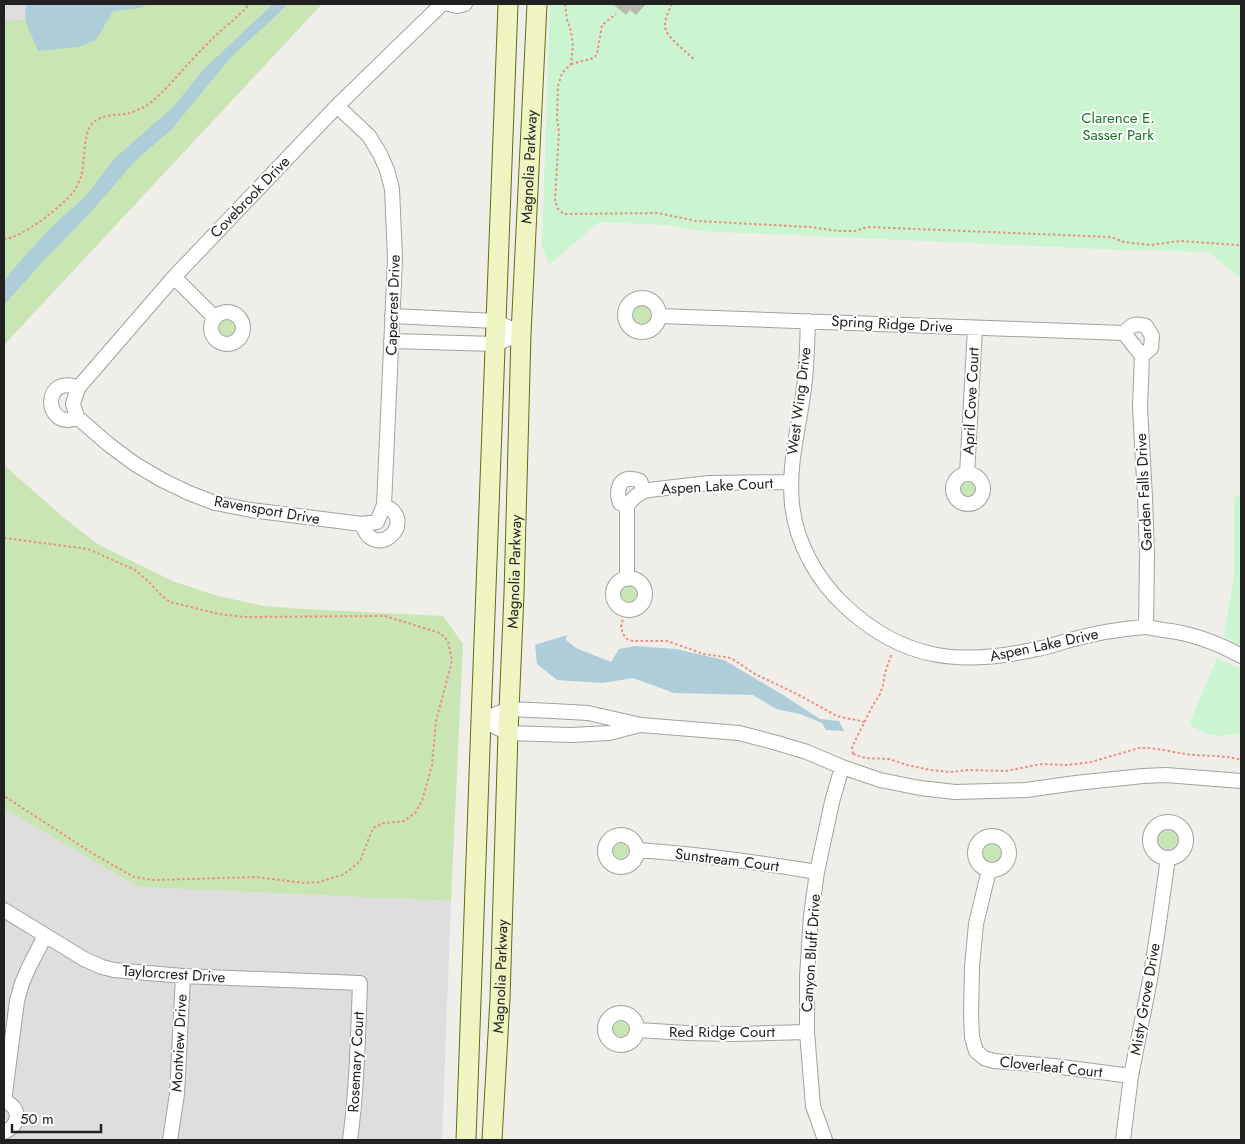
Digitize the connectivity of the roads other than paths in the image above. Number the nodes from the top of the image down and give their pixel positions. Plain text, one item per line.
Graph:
1 (442, 4) edge
2 (449, 4) edge
3 (465, 4) edge
4 (508, 4) edge
5 (537, 4) edge
6 (337, 106) junction
7 (174, 277) junction
8 (392, 316) junction
9 (659, 316) dead end
10 (215, 318) dead end
11 (496, 321) junction
12 (808, 321) junction
13 (975, 328) junction
14 (1124, 333) junction
15 (521, 334) junction
16 (391, 341) junction
17 (495, 344) junction
18 (1142, 356) junction
19 (78, 388) junction
20 (75, 410) junction
21 (967, 474) dead end
22 (791, 482) junction
23 (384, 506) junction
24 (377, 522) joint
25 (362, 524) junction
26 (627, 579) junction
27 (1146, 627) junction
28 (1241, 656) edge
29 (509, 710) junction
30 (480, 720) junction
31 (641, 725) junction
32 (508, 733) junction
33 (842, 767) junction
34 (1241, 781) edge
35 (637, 850) dead end
36 (1168, 858) dead end
37 (988, 870) dead end
38 (817, 872) junction
39 (4, 910) edge
40 (45, 936) junction
41 (183, 976) junction
42 (360, 984) joint
43 (470, 1023) junction
44 (498, 1023) junction
45 (637, 1030) dead end
46 (806, 1032) junction
47 (1131, 1076) junction
48 (4, 1101) edge
49 (4, 1132) edge
50 (170, 1140) edge
51 (350, 1140) edge
52 (466, 1140) edge
53 (492, 1140) edge
54 (825, 1140) edge
55 (1123, 1140) edge

1 - 6 street, Covebrook Drive
2 - 3 street
4 - 11 main road, Magnolia Parkway
5 - 15 main road, Magnolia Parkway
6 - 7 street, Covebrook Drive
6 - 8 street, Capecrest Drive
7 - 10 street
7 - 19 street, Covebrook Drive
8 - 11 street
8 - 16 street, Capecrest Drive
9 - 12 street, Spring Ridge Drive
11 - 15 street
11 - 17 main road, Magnolia Parkway
12 - 13 street, Spring Ridge Drive
12 - 22 street, West Wing Drive
13 - 14 street, Spring Ridge Drive
13 - 21 street, April Cove Court
14 - 18 street
14 - 18 street, Garden Falls Drive
15 - 17 street
15 - 29 main road, Magnolia Parkway
16 - 17 street
16 - 23 street, Capecrest Drive
17 - 30 main road, Magnolia Parkway
18 - 27 street, Garden Falls Drive
19 - 20 street, Covebrook Drive
19 - 20 street
20 - 25 street, Ravensport Drive
22 - 26 street, Aspen Lake Court
22 - 27 street, Aspen Lake Drive
23 - 24 street, Capecrest Drive
23 - 25 street
24 - 25 street, Ravensport Drive
26 - 26 street
27 - 28 street, Aspen Lake Drive
29 - 30 street
29 - 31 street
29 - 32 main road, Magnolia Parkway
30 - 32 street
30 - 43 main road, Magnolia Parkway
31 - 32 street
31 - 33 street
32 - 44 main road, Magnolia Parkway
33 - 34 street
33 - 38 street, Canyon Bluff Drive
35 - 38 street, Sunstream Court
36 - 47 street, Misty Grove Drive
37 - 47 street, Cloverleaf Court
38 - 46 street, Canyon Bluff Drive
39 - 40 street, Taylorcrest Drive
40 - 41 street, Taylorcrest Drive
40 - 48 street
41 - 42 street, Taylorcrest Drive
41 - 50 street, Montview Drive
42 - 51 street, Rosemary Court
43 - 44 main road
43 - 52 main road, Magnolia Parkway
44 - 53 main road, Magnolia Parkway
45 - 46 street, Red Ridge Court
46 - 54 street, Canyon Bluff Drive
47 - 55 street, Misty Grove Drive
48 - 49 street

